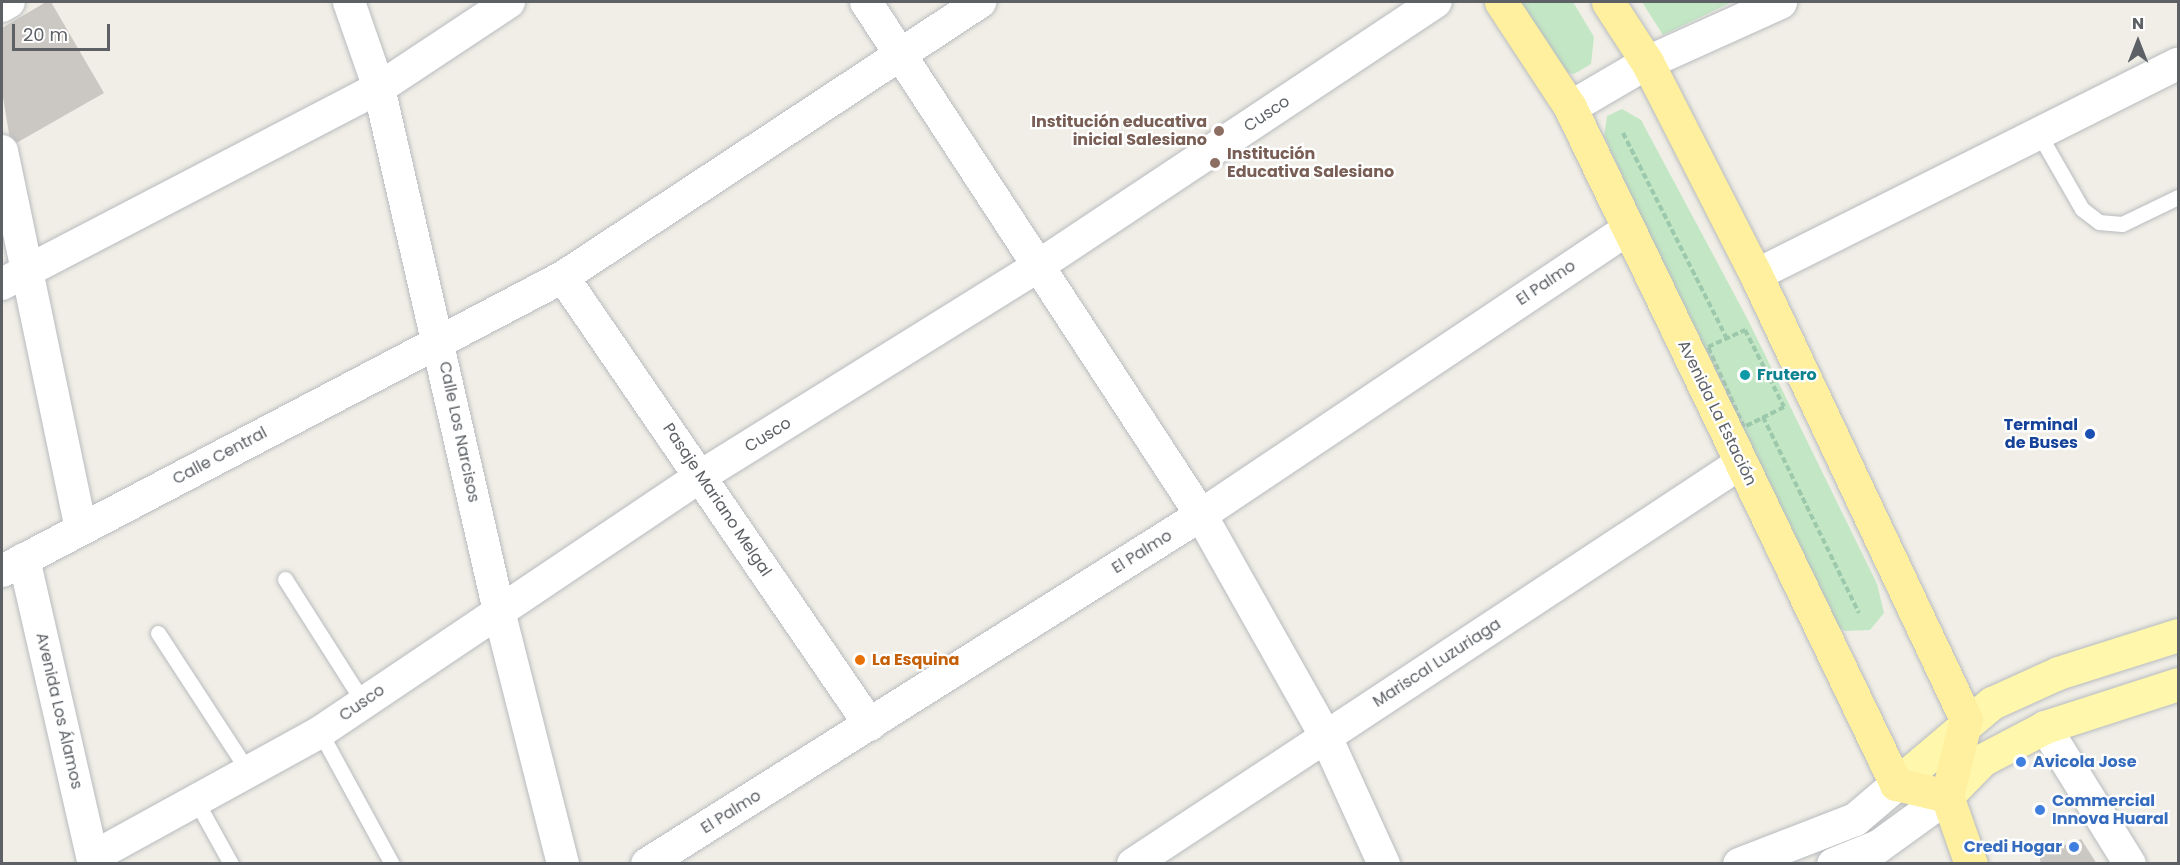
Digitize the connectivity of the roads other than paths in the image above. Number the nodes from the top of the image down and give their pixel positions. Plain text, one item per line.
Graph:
1 (9, 2) edge
2 (349, 2) edge
3 (509, 2) edge
4 (866, 2) edge
5 (980, 2) edge
6 (1436, 2) edge
7 (1501, 2) edge
8 (1608, 2) edge
9 (1780, 2) edge
10 (2, 6) edge
11 (904, 53) junction
12 (1647, 62) junction
13 (2178, 64) edge
14 (379, 88) junction
15 (1570, 108) junction
16 (2039, 134) junction
17 (2, 151) edge
18 (2178, 197) edge
19 (1628, 229) junction
20 (1041, 264) junction
21 (30, 268) junction
22 (1756, 275) junction
23 (563, 277) junction
24 (2, 284) edge
25 (439, 340) junction
26 (1741, 463) junction
27 (702, 476) junction
28 (1201, 515) junction
29 (81, 529) junction
30 (13, 565) edge
31 (285, 579) dead end
32 (499, 611) junction
33 (158, 633) dead end
34 (2178, 634) edge
35 (2178, 684) edge
36 (363, 702) junction
37 (1966, 719) junction
38 (870, 725) junction
39 (2045, 727) junction
40 (320, 732) junction
41 (1326, 737) junction
42 (248, 771) junction
43 (1896, 784) junction
44 (1947, 796) junction
45 (195, 800) junction
46 (94, 860) edge
47 (231, 864) edge
48 (392, 864) edge
49 (563, 864) edge
50 (647, 864) edge
51 (1133, 864) edge
52 (1384, 864) edge
53 (1739, 864) edge
54 (1833, 864) edge
55 (1971, 864) edge
56 (2130, 864) edge

1 - 10 street
2 - 14 street, Calle Los Narcisos
3 - 14 street
4 - 11 street
5 - 11 street, Calle Central
6 - 20 street, Cusco
7 - 15 highway, Avenida La Estación
8 - 12 highway
9 - 12 street
11 - 20 street
11 - 23 street, Calle Central
12 - 15 street
12 - 22 highway
13 - 16 street
14 - 21 street
14 - 25 street, Calle Los Narcisos
15 - 19 highway, Avenida La Estación
16 - 18 lane
16 - 22 street
17 - 21 street
19 - 26 highway, Avenida La Estación
19 - 28 street, El Palmo
20 - 27 street, Cusco
20 - 28 street
21 - 24 street
21 - 29 street
22 - 37 highway
23 - 25 street, Calle Central
23 - 27 street, Pasaje Mariano Melgal
25 - 29 street, Calle Central
25 - 32 street, Calle Los Narcisos
26 - 41 street, Mariscal Luzuriaga
26 - 43 highway, Avenida La Estación
27 - 32 street, Cusco
27 - 38 street, Pasaje Mariano Melgal
28 - 38 street, El Palmo
28 - 41 street
29 - 30 street, Calle Central
30 - 46 street, Avenida Los Álamos
31 - 36 lane
32 - 36 street, Cusco
32 - 49 street, Calle Los Narcisos
33 - 42 lane
34 - 37 main road
35 - 39 main road
36 - 40 street, Cusco
37 - 43 main road
37 - 44 highway
38 - 50 street, El Palmo
39 - 44 main road
39 - 56 street
40 - 42 street, Cusco
40 - 48 lane
41 - 51 street, Mariscal Luzuriaga
41 - 52 street
42 - 45 street, Cusco
43 - 44 highway
43 - 53 street
44 - 54 street
44 - 55 highway
45 - 46 street, Cusco
45 - 47 lane

